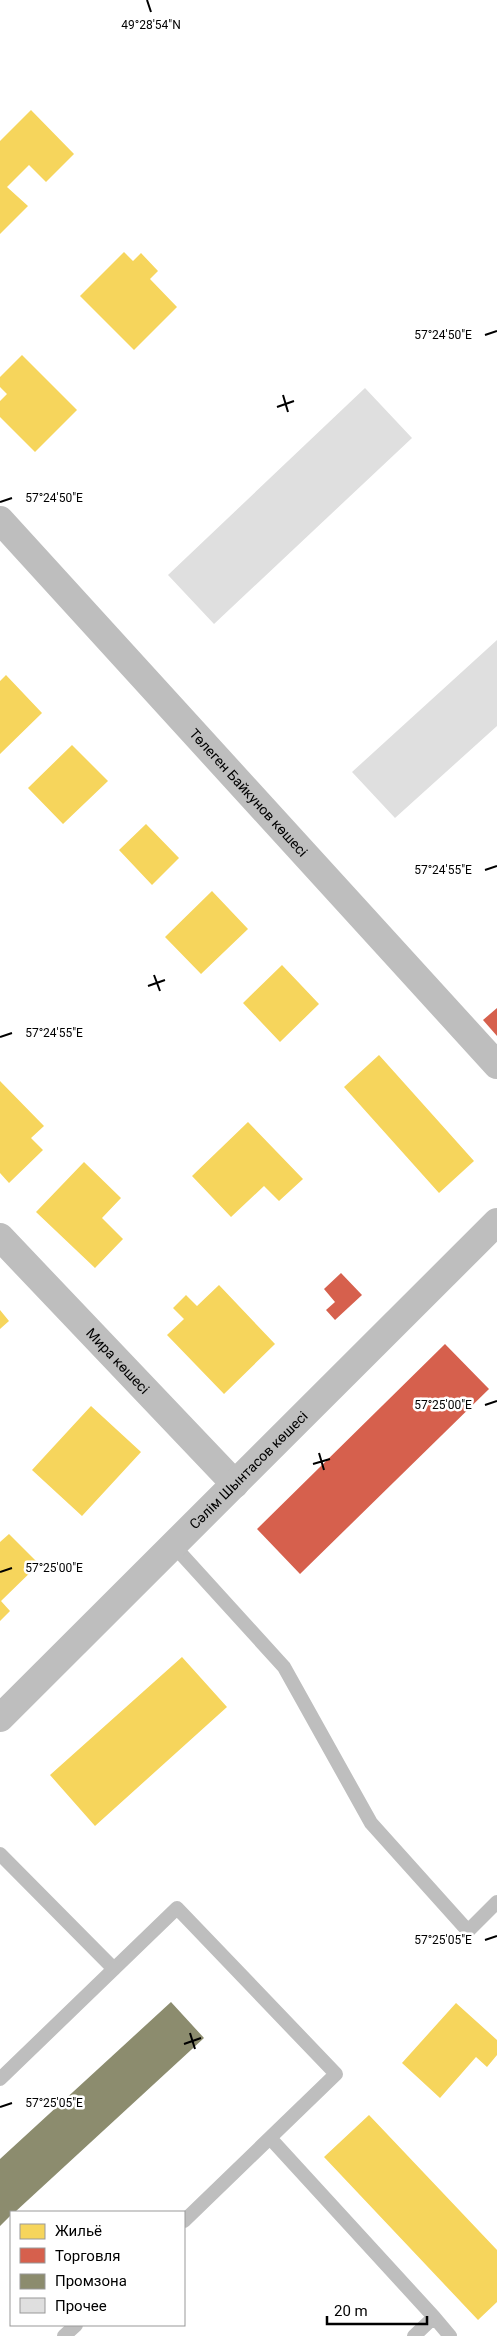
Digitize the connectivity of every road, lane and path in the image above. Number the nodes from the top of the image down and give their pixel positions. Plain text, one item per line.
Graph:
1 (0, 520) edge
2 (497, 1065) edge
3 (497, 1222) edge
4 (0, 1237) edge
5 (235, 1484) junction
6 (174, 1546) junction
7 (0, 1718) edge
8 (0, 1854) edge
9 (497, 1902) edge
10 (114, 1969) junction
11 (0, 2079) edge
12 (270, 2138) junction
13 (185, 2220) edge
14 (434, 2317) junction
15 (75, 2326) edge
16 (64, 2336) edge
17 (414, 2336) edge
18 (450, 2336) edge

1 - 2 street, Төлеген Байкунов көшесі
3 - 5 street, Сәлім Шынтасов көшесі
4 - 5 street, Мира көшесі
5 - 6 street, Сәлім Шынтасов көшесі
6 - 7 street, Сәлім Шынтасов көшесі
6 - 9 lane
8 - 10 lane
10 - 11 lane
10 - 12 lane
12 - 13 lane
12 - 14 lane
14 - 17 lane
14 - 18 lane
15 - 16 lane

